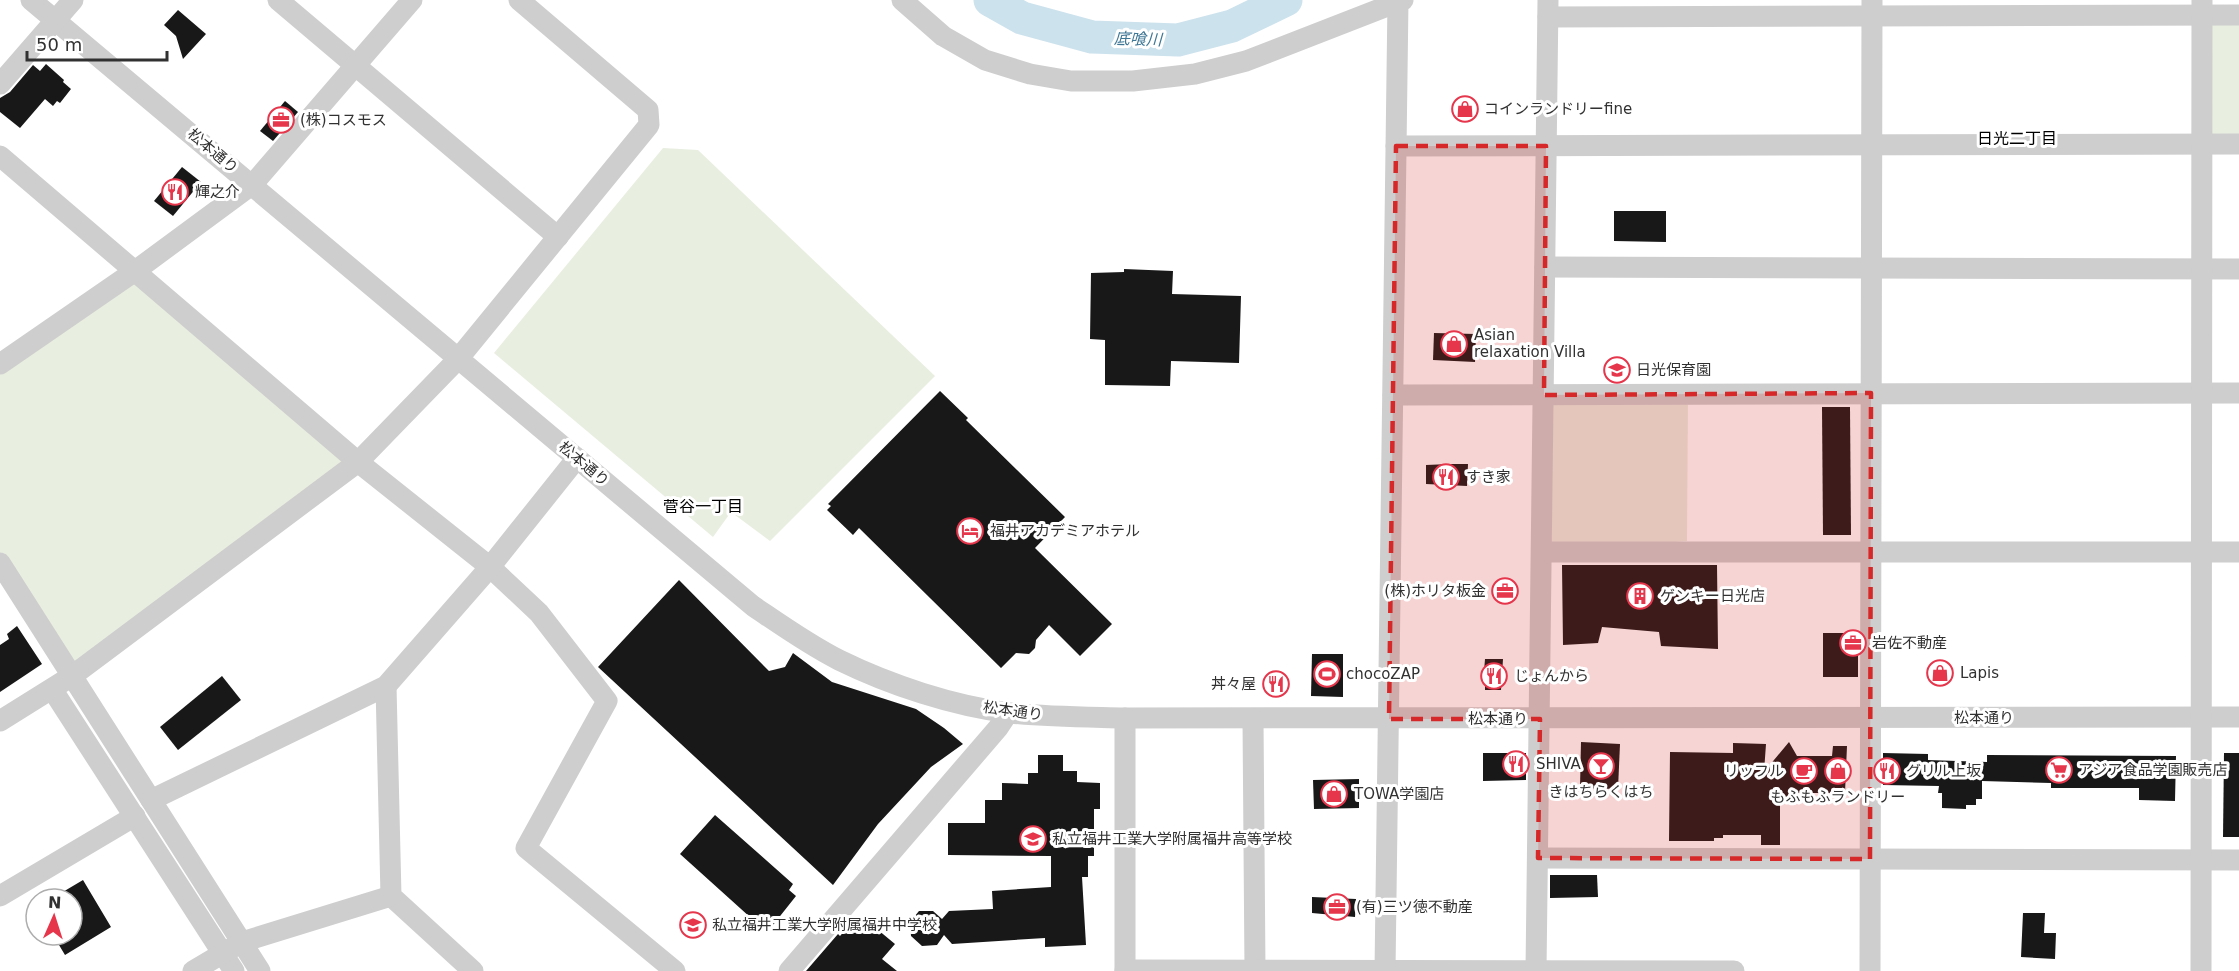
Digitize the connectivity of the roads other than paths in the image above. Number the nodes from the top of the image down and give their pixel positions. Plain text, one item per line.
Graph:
1 (31, 0) edge
2 (73, 0) edge
3 (278, 0) edge
4 (412, 0) edge
5 (519, 0) edge
6 (902, 0) edge
7 (1400, 1) edge
8 (1548, 8) edge
9 (1872, 8) edge
10 (2202, 8) edge
11 (2239, 15) edge
12 (56, 21) junction
13 (356, 66) junction
14 (0, 84) edge
15 (2202, 144) junction
16 (2239, 144) edge
17 (1872, 145) junction
18 (1396, 146) junction
19 (1546, 146) junction
20 (0, 156) edge
21 (252, 184) junction
22 (558, 237) junction
23 (1545, 267) junction
24 (1871, 268) junction
25 (2202, 269) junction
26 (2239, 269) edge
27 (135, 271) junction
28 (458, 359) junction
29 (0, 364) edge
30 (1871, 393) junction
31 (2201, 393) junction
32 (2239, 393) edge
33 (1544, 395) junction
34 (1393, 396) junction
35 (577, 458) junction
36 (358, 462) junction
37 (1542, 552) junction
38 (2239, 552) edge
39 (1870, 553) junction
40 (2201, 553) junction
41 (0, 563) edge
42 (490, 567) junction
43 (72, 676) junction
44 (386, 686) junction
45 (52, 689) junction
46 (1008, 713) junction
47 (2200, 716) junction
48 (2239, 717) edge
49 (1125, 718) junction
50 (1870, 718) junction
51 (1253, 719) junction
52 (1389, 719) junction
53 (1540, 719) junction
54 (0, 721) edge
55 (151, 800) junction
56 (135, 816) junction
57 (1538, 858) junction
58 (1870, 859) junction
59 (2201, 860) junction
60 (2239, 860) edge
61 (0, 896) edge
62 (391, 896) junction
63 (242, 942) junction
64 (229, 962) edge
65 (648, 962) edge
66 (1125, 970) edge
67 (1255, 970) edge
68 (1385, 970) edge
69 (1536, 970) edge
70 (193, 971) edge
71 (260, 971) edge
72 (473, 971) edge
73 (675, 971) edge
74 (789, 971) edge
75 (1734, 971) edge
76 (1869, 971) edge
77 (2201, 971) edge

1 - 12 street, 松本通り
2 - 12 street
3 - 13 street
4 - 13 street
5 - 22 street
6 - 7 street
7 - 18 street
8 - 9 street
8 - 19 street
9 - 10 street
9 - 17 street
10 - 11 street
10 - 15 street
12 - 14 street
12 - 21 street, 松本通り
13 - 21 street
13 - 22 street
15 - 16 street
15 - 17 street
15 - 25 street
17 - 19 street
17 - 24 street
18 - 19 street
18 - 34 street
19 - 23 street
20 - 27 street
21 - 27 street
21 - 28 street, 松本通り
22 - 28 street
23 - 24 street
23 - 33 street
24 - 25 street
24 - 30 street
25 - 26 street
25 - 31 street
27 - 29 street
27 - 36 street
28 - 35 street, 松本通り
28 - 36 street
30 - 31 street
30 - 33 street
30 - 39 street
31 - 32 street
31 - 40 street
33 - 34 street
33 - 37 street
34 - 52 street
35 - 42 street
35 - 46 street, 松本通り
36 - 42 street
36 - 43 street
37 - 39 street
37 - 53 street
38 - 40 street
39 - 40 street
39 - 50 street
40 - 47 street
41 - 43 street
42 - 44 street
42 - 65 street
43 - 45 street
43 - 55 street
44 - 55 street
44 - 62 street
45 - 54 street
45 - 56 street
46 - 49 street, 松本通り
46 - 74 street
47 - 48 street, 松本通り
47 - 50 street, 松本通り
47 - 59 street
49 - 51 street, 松本通り
49 - 66 street
50 - 53 street, 松本通り
50 - 58 street
51 - 52 street, 松本通り
51 - 67 street
52 - 53 street, 松本通り
52 - 68 street
53 - 57 street
55 - 63 street
56 - 61 street
56 - 64 street
57 - 58 street
57 - 69 street
58 - 59 street
58 - 76 street
59 - 60 street
59 - 77 street
62 - 63 street
62 - 72 street
63 - 64 street
63 - 71 street
64 - 70 street
65 - 73 street
66 - 67 street
67 - 68 street
68 - 69 street
69 - 75 street

